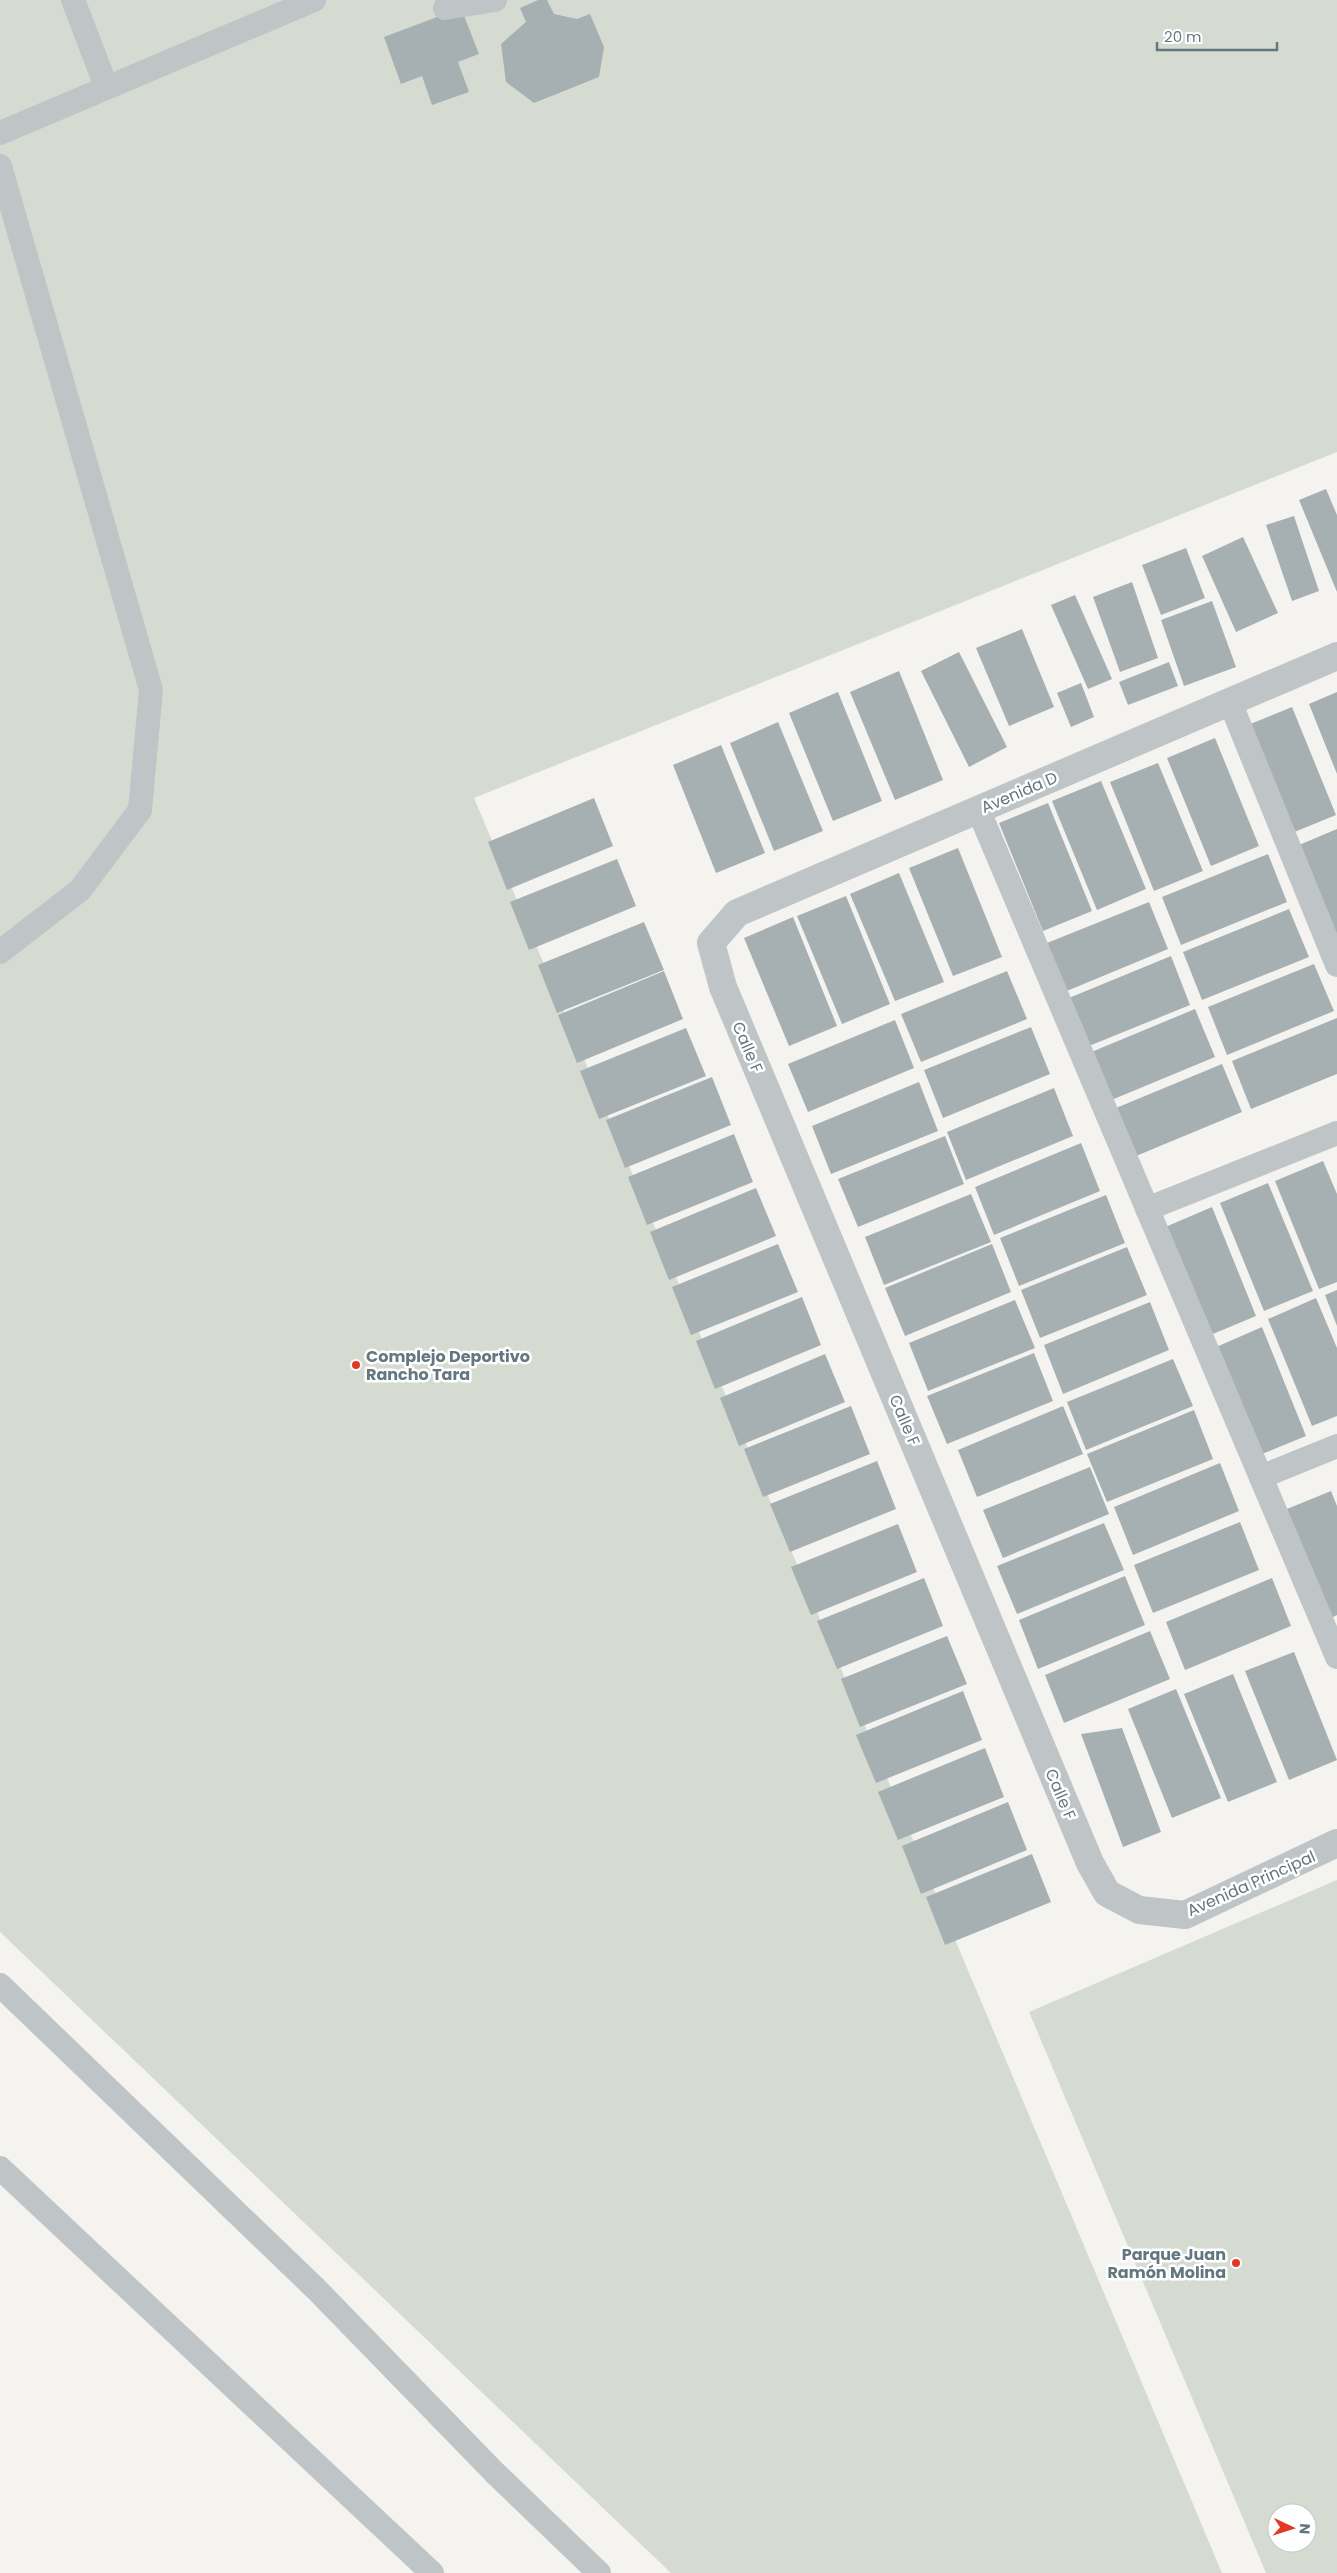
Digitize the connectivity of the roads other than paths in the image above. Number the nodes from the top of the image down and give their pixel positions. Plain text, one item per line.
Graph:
1 (73, 0) edge
2 (314, 0) edge
3 (496, 0) edge
4 (445, 8) dead end
5 (106, 86) junction
6 (0, 132) edge
7 (0, 166) edge
8 (1337, 656) edge
9 (1230, 702) junction
10 (978, 809) junction
11 (711, 943) joint
12 (0, 952) edge
13 (1337, 965) edge
14 (1337, 1133) edge
15 (1147, 1209) junction
16 (1337, 1446) edge
17 (1261, 1477) junction
18 (1337, 1657) edge
19 (1337, 1843) edge
20 (1107, 1893) joint
21 (0, 1985) edge
22 (0, 2168) edge
23 (432, 2573) edge
24 (599, 2573) edge

1 - 5 lane
2 - 5 lane
3 - 4 lane
5 - 6 lane
7 - 12 lane
8 - 9 street, Avenida D
9 - 10 street, Avenida D
9 - 13 lane
10 - 11 street, Avenida D
10 - 15 lane
11 - 20 street, Calle F
14 - 15 lane
15 - 17 lane
16 - 17 lane
17 - 18 lane
19 - 20 street, Avenida Principal
21 - 24 lane
22 - 23 lane

